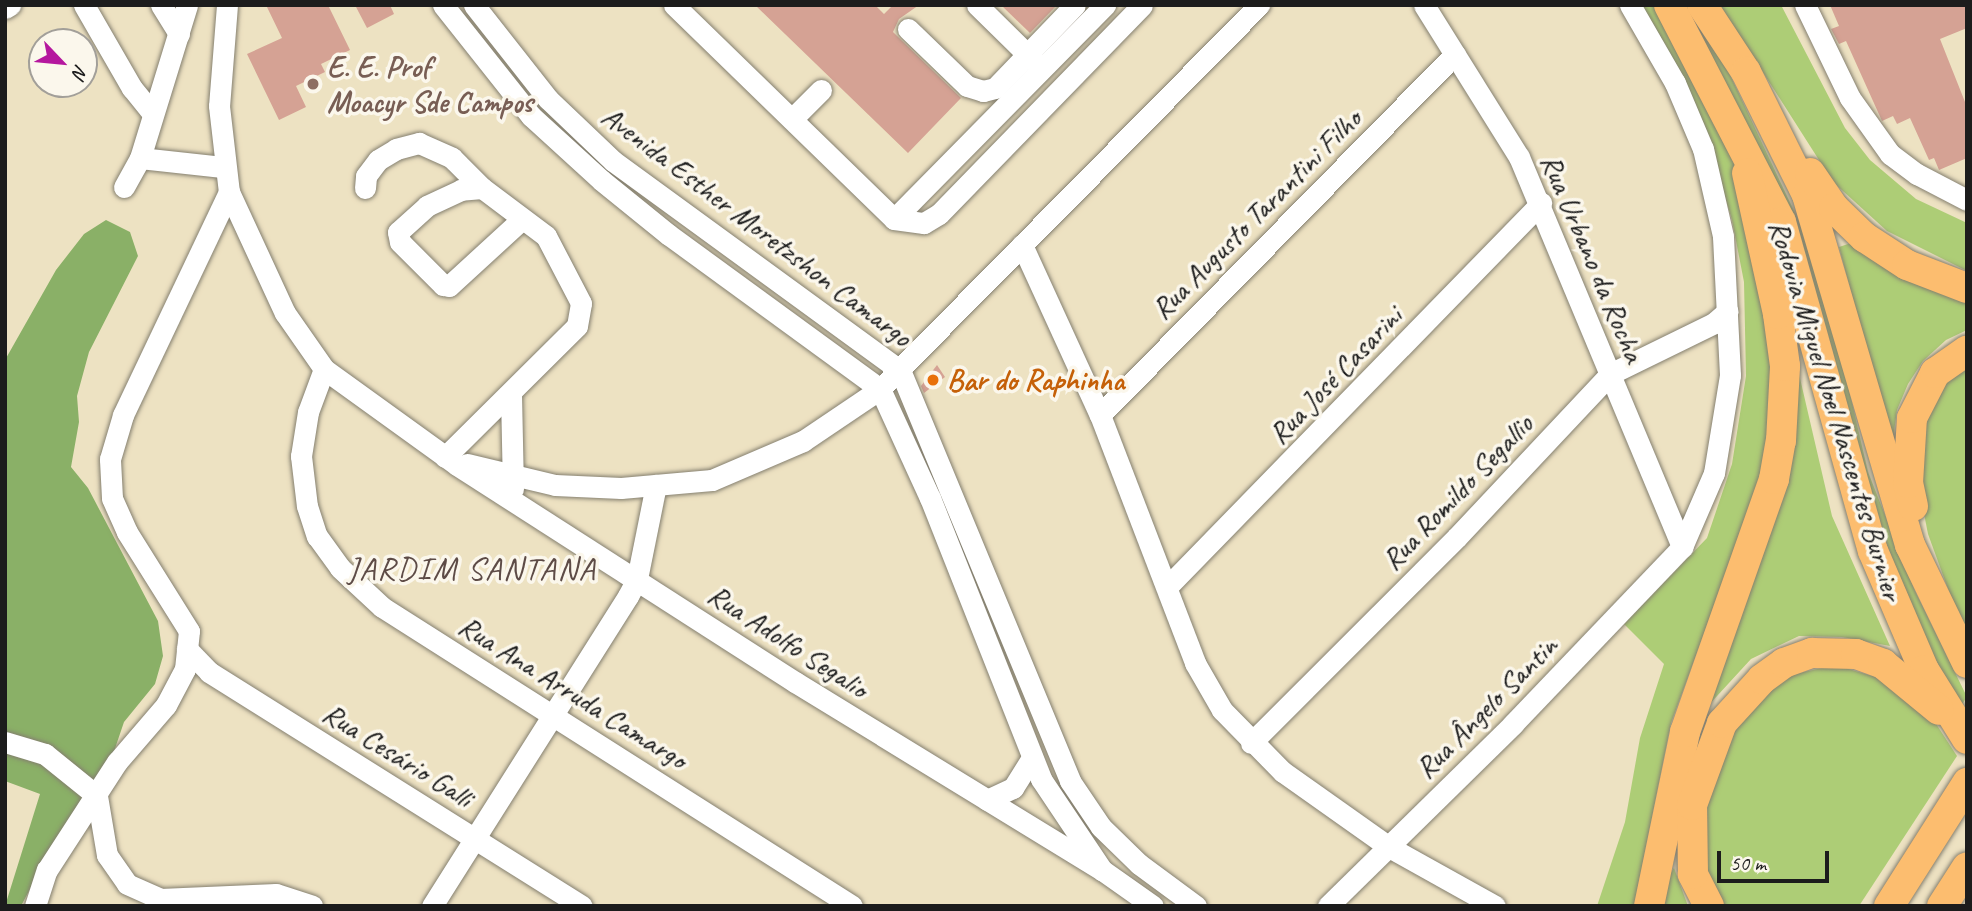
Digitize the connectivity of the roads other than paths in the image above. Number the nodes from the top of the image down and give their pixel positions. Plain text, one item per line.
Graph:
1 (84, 5) edge
2 (161, 5) edge
3 (187, 5) edge
4 (227, 5) edge
5 (443, 5) edge
6 (474, 5) edge
7 (674, 5) edge
8 (977, 5) edge
9 (1075, 5) edge
10 (1105, 5) edge
11 (1142, 5) edge
12 (1259, 5) edge
13 (1424, 5) edge
14 (1630, 5) edge
15 (1669, 5) edge
16 (1702, 5) edge
17 (1805, 5) edge
18 (908, 29) dead end
19 (179, 34) junction
20 (1455, 54) junction
21 (1027, 55) junction
22 (1044, 71) junction
23 (1746, 72) junction
24 (821, 90) dead end
25 (153, 114) junction
26 (792, 119) junction
27 (1745, 148) junction
28 (140, 158) junction
29 (223, 167) junction
30 (127, 182) dead end
31 (366, 188) dead end
32 (482, 188) junction
33 (229, 192) junction
34 (1967, 200) edge
35 (1541, 203) junction
36 (894, 219) junction
37 (521, 220) junction
38 (1022, 245) junction
39 (1967, 288) edge
40 (1728, 312) junction
41 (1967, 351) edge
42 (324, 369) junction
43 (900, 370) junction
44 (1610, 374) junction
45 (880, 389) junction
46 (511, 394) junction
47 (1100, 415) junction
48 (445, 457) junction
49 (511, 476) junction
50 (656, 485) junction
51 (515, 502) junction
52 (1682, 547) junction
53 (636, 579) junction
54 (1168, 586) junction
55 (187, 649) junction
56 (1964, 657) edge
57 (553, 715) junction
58 (1965, 737) edge
59 (5, 742) edge
60 (1251, 743) junction
61 (1032, 758) junction
62 (1967, 783) edge
63 (97, 796) junction
64 (987, 800) junction
65 (474, 839) junction
66 (1389, 847) junction
67 (1967, 867) edge
68 (1102, 870) junction
69 (1908, 875) junction
70 (35, 906) edge
71 (312, 906) edge
72 (432, 906) edge
73 (582, 906) edge
74 (852, 906) edge
75 (1153, 906) edge
76 (1196, 906) edge
77 (1328, 906) edge
78 (1495, 906) edge
79 (1649, 906) edge
80 (1709, 906) edge
81 (1876, 906) edge
82 (1889, 906) edge
83 (1942, 906) edge

1 - 25 street
2 - 19 street
3 - 19 street
4 - 29 street, Rua Adolfo Segalio
5 - 45 street, Avenida Esther Moretzshon Camargo
6 - 43 street, Avenida Esther Moretzshon Camargo
7 - 26 street
8 - 21 street
9 - 21 street
10 - 22 street
11 - 36 street
12 - 38 street
13 - 20 street, Rua Urbano da Rocha
14 - 40 street
15 - 27 highway, Rodovia Miguel Noel Nascentes Burnier
16 - 23 highway, Rodovia Miguel Noel Nascentes Burnier
17 - 34 street
18 - 21 street
19 - 25 street
20 - 35 street, Rua Urbano da Rocha
20 - 47 street, Rua Augusto Tarantini Filho
21 - 22 street
22 - 36 street
23 - 39 highway
23 - 56 highway, Rodovia Miguel Noel Nascentes Burnier
24 - 26 street
25 - 28 street
26 - 36 street
27 - 58 highway, Rodovia Miguel Noel Nascentes Burnier
27 - 79 highway
28 - 29 street
28 - 30 street
29 - 33 street, Rua Adolfo Segalio
31 - 32 street
32 - 37 street
32 - 37 street
33 - 42 street, Rua Adolfo Segalio
33 - 55 street
35 - 44 street, Rua Urbano da Rocha
35 - 54 street, Rua José Casarini
37 - 46 street
38 - 43 street
38 - 47 street
40 - 44 street, Rua Romildo Segallio
40 - 52 street
41 - 56 highway
42 - 48 street, Rua Adolfo Segalio
42 - 57 street, Rua Ana Arruda Camargo
43 - 45 street
43 - 76 street, Avenida Esther Moretzshon Camargo
44 - 52 street, Rua Urbano da Rocha
44 - 60 street, Rua Romildo Segallio
45 - 50 street
45 - 61 street, Avenida Esther Moretzshon Camargo
46 - 48 street
46 - 49 street
47 - 54 street
48 - 49 street
48 - 51 street, Rua Adolfo Segalio
49 - 50 street
49 - 51 street
50 - 53 street
51 - 53 street, Rua Adolfo Segalio
52 - 66 street, Rua Ângelo Santin
53 - 57 street
53 - 64 street, Rua Adolfo Segalio
54 - 60 street
55 - 63 street
55 - 65 street, Rua Cesário Galli
57 - 65 street
57 - 74 street, Rua Ana Arruda Camargo
58 - 80 highway
59 - 63 street
60 - 66 street
61 - 64 street
61 - 68 street, Avenida Esther Moretzshon Camargo
62 - 69 highway
63 - 70 street
63 - 71 street
64 - 68 street, Rua Adolfo Segalio
65 - 72 street
65 - 73 street, Rua Cesário Galli
66 - 77 street, Rua Ângelo Santin
66 - 78 street
67 - 83 highway
68 - 75 street, Avenida Esther Moretzshon Camargo
69 - 81 highway
69 - 82 highway

